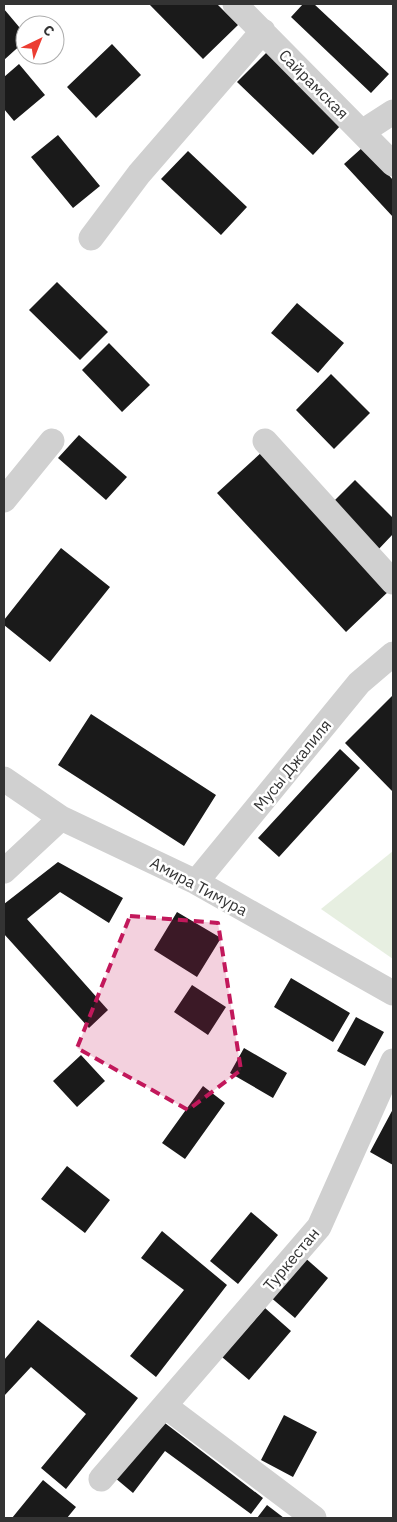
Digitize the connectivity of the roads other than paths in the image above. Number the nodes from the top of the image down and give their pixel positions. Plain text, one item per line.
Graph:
1 (235, 4) edge
2 (263, 32) junction
3 (393, 112) edge
4 (362, 132) junction
5 (393, 164) edge
6 (90, 238) dead end
7 (52, 441) dead end
8 (265, 441) dead end
9 (4, 500) edge
10 (393, 582) edge
11 (393, 654) edge
12 (4, 779) edge
13 (61, 818) junction
14 (4, 871) edge
15 (196, 882) junction
16 (393, 993) edge
17 (393, 1061) edge
18 (165, 1406) junction
19 (101, 1479) dead end
20 (314, 1518) edge

1 - 2 street, Сайрамская
2 - 4 street, Сайрамская
2 - 6 street
3 - 4 street
4 - 5 street, Сайрамская
7 - 9 street
8 - 10 street
11 - 15 street, Мусы Джалиля
12 - 13 street, Амира Тимура
13 - 14 street
13 - 15 street, Амира Тимура
15 - 16 street, Амира Тимура
17 - 18 street, Туркестан
18 - 19 street, Туркестан
18 - 20 street

